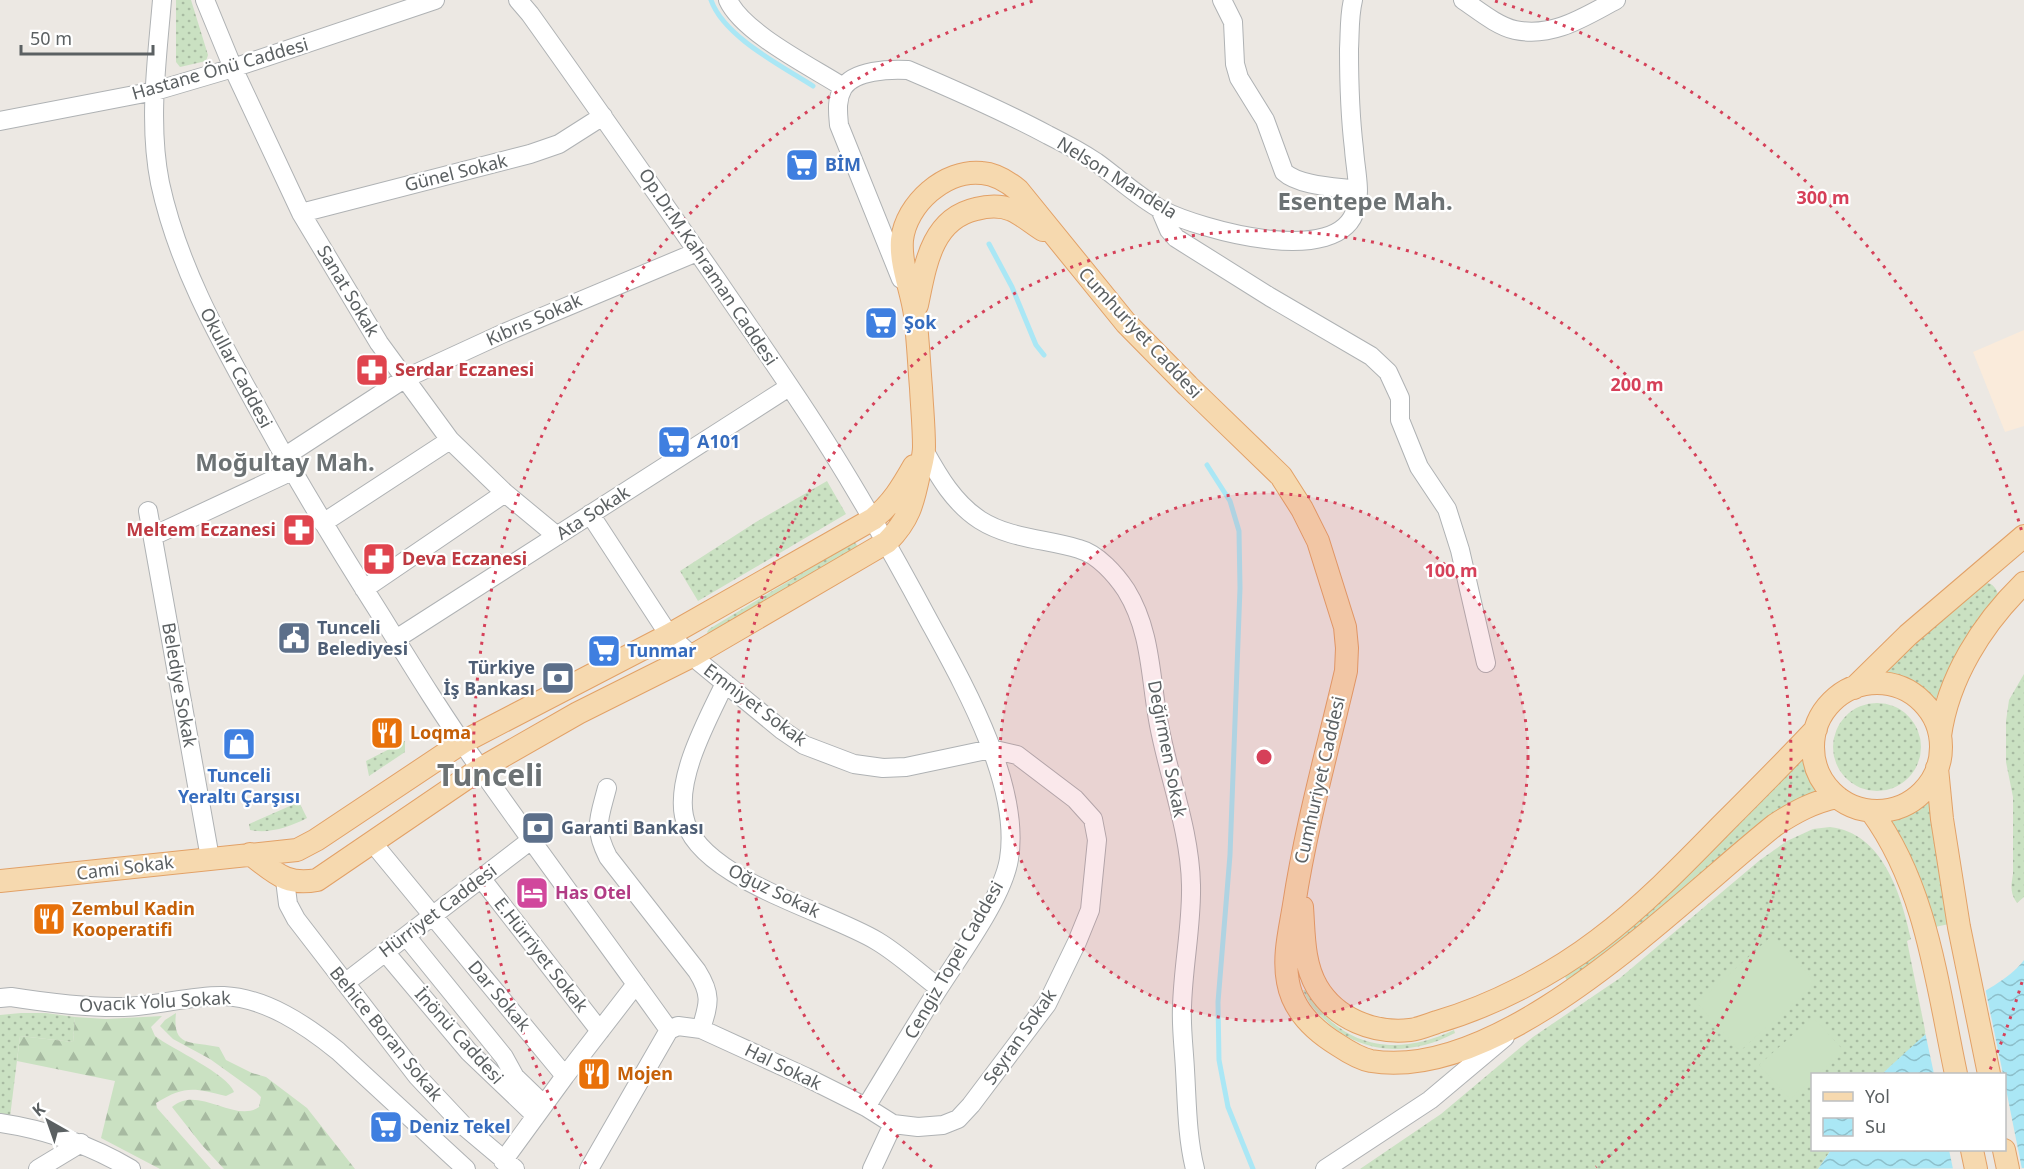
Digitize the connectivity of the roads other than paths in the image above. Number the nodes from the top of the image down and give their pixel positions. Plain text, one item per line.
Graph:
1 (162, 0) edge
2 (205, 0) edge
3 (435, 0) edge
4 (518, 0) edge
5 (728, 0) edge
6 (1222, 0) edge
7 (1353, 0) edge
8 (1463, 0) edge
9 (1485, 0) edge
10 (1616, 0) edge
11 (1491, 19) junction
12 (233, 68) junction
13 (843, 87) junction
14 (155, 91) junction
15 (603, 116) junction
16 (0, 121) edge
17 (1357, 190) junction
18 (1160, 209) junction
19 (301, 213) junction
20 (1055, 237) junction
21 (697, 252) junction
22 (915, 314) junction
23 (404, 379) junction
24 (789, 387) junction
25 (450, 440) junction
26 (924, 450) junction
27 (288, 464) junction
28 (505, 493) junction
29 (148, 511) dead end
30 (590, 514) junction
31 (873, 519) junction
32 (323, 523) junction
33 (153, 536) junction
34 (557, 536) junction
35 (2024, 537) edge
36 (887, 542) junction
37 (2024, 583) edge
38 (364, 589) junction
39 (669, 635) junction
40 (396, 639) junction
41 (692, 656) junction
42 (1486, 663) dead end
43 (725, 683) junction
44 (1854, 688) junction
45 (1816, 729) junction
46 (1940, 736) junction
47 (463, 742) junction
48 (991, 749) junction
49 (1937, 768) junction
50 (480, 769) junction
51 (607, 788) dead end
52 (1837, 797) junction
53 (1871, 811) junction
54 (531, 840) junction
55 (372, 842) junction
56 (250, 854) junction
57 (210, 858) junction
58 (1299, 874) junction
59 (481, 878) junction
60 (285, 879) junction
61 (0, 881) edge
62 (432, 916) junction
63 (406, 936) junction
64 (385, 952) junction
65 (345, 983) junction
66 (636, 984) junction
67 (939, 988) junction
68 (0, 998) edge
69 (1521, 1023) junction
70 (701, 1029) junction
71 (669, 1030) junction
72 (600, 1031) junction
73 (1956, 1073) edge
74 (1989, 1073) edge
75 (565, 1076) junction
76 (866, 1107) junction
77 (540, 1111) junction
78 (0, 1123) edge
79 (893, 1124) junction
80 (81, 1143) junction
81 (1972, 1151) edge
82 (2004, 1151) edge
83 (509, 1165) edge
84 (38, 1169) edge
85 (131, 1169) edge
86 (466, 1169) edge
87 (589, 1169) edge
88 (872, 1169) edge
89 (1195, 1169) edge
90 (1325, 1169) edge
91 (1976, 1169) edge
92 (2008, 1169) edge

1 - 14 street, Okullar Caddesi
2 - 12 street, Sanat Sokak
3 - 12 street, Hastane Önü Caddesi
4 - 15 street, Op.Dr.M.Kahraman Caddesi
5 - 13 street
6 - 17 street
7 - 17 street, Nelson Mandela
8 - 11 street
9 - 11 street
10 - 11 street
12 - 14 street, Hastane Önü Caddesi
12 - 19 street, Sanat Sokak
13 - 18 street, Nelson Mandela
13 - 22 street
14 - 16 street, Hastane Önü Caddesi
14 - 27 street, Okullar Caddesi
15 - 19 street, Günel Sokak
15 - 21 street, Op.Dr.M.Kahraman Caddesi
17 - 18 street, Nelson Mandela
18 - 42 street
19 - 23 street, Sanat Sokak
20 - 22 main road
20 - 22 main road, Cumhuriyet Caddesi
20 - 58 main road, Cumhuriyet Caddesi
21 - 23 street, Kıbrıs Sokak
21 - 24 street, Op.Dr.M.Kahraman Caddesi
22 - 26 main road, Cumhuriyet Caddesi
23 - 25 street, Sanat Sokak
23 - 27 street, Kıbrıs Sokak
24 - 30 street, Ata Sokak
24 - 31 street, Op.Dr.M.Kahraman Caddesi
25 - 28 street, Sanat Sokak
25 - 32 street
26 - 31 main road, Cami Sokak
26 - 36 main road, Cumhuriyet Caddesi
26 - 89 street, Değirmen Sokak
27 - 32 street, Okullar Caddesi
27 - 33 street, Kıbrıs Sokak
28 - 34 street, Sanat Sokak
28 - 38 street
29 - 33 street, Belediye Sokak
30 - 34 street, Ata Sokak
30 - 39 street, Emniyet Sokak
31 - 36 street, Op.Dr.M.Kahraman Caddesi
31 - 39 main road, Cami Sokak
32 - 38 street, Okullar Caddesi
33 - 57 street, Belediye Sokak
34 - 40 street, Ata Sokak
35 - 44 main road
36 - 41 main road, Cumhuriyet Caddesi
36 - 48 street, Cengiz Topel Caddesi
37 - 46 main road
38 - 40 street, Okullar Caddesi
39 - 41 street, Emniyet Sokak
39 - 47 main road, Cami Sokak
40 - 47 street, Okullar Caddesi
41 - 43 street, Emniyet Sokak
41 - 50 main road, Cumhuriyet Caddesi
43 - 48 street, Emniyet Sokak
43 - 67 street, Oğuz Sokak
44 - 45 main road
44 - 46 main road
45 - 52 main road
45 - 58 main road
46 - 49 main road
47 - 50 street, Okullar Caddesi
47 - 56 main road, Cami Sokak
48 - 67 street, Cengiz Topel Caddesi
48 - 79 street, Seyran Sokak
49 - 53 main road
49 - 74 main road
50 - 54 street, Okullar Caddesi
50 - 55 main road, Cumhuriyet Caddesi
51 - 70 street
52 - 53 main road
52 - 69 main road, Cumhuriyet Caddesi
53 - 73 main road
54 - 59 street, Hürriyet Caddesi
54 - 66 street, Okullar Caddesi
55 - 60 main road, Cumhuriyet Caddesi
55 - 62 street, Dar Sokak
56 - 57 main road, Cami Sokak
56 - 60 main road
57 - 61 main road, Cami Sokak
58 - 69 main road, Cumhuriyet Caddesi
59 - 62 street, Hürriyet Caddesi
59 - 72 street, E.Hürriyet Sokak
60 - 65 street, Behice Boran Sokak
62 - 63 street, Hürriyet Caddesi
62 - 75 street, Dar Sokak
63 - 64 street, Hürriyet Caddesi
63 - 77 street, İnönü Caddesi
64 - 65 street, Hürriyet Caddesi
64 - 77 street, İnönü Caddesi
65 - 83 street, Behice Boran Sokak
66 - 71 street, Okullar Caddesi
66 - 72 street
67 - 76 street, Cengiz Topel Caddesi
68 - 86 street, Ovacık Yolu Sokak
69 - 90 street
70 - 71 street, Hal Sokak
70 - 76 street, Hal Sokak
71 - 87 street
72 - 75 street
75 - 77 street
76 - 79 street, Hal Sokak
77 - 83 street
78 - 80 street
79 - 88 street
80 - 84 street
80 - 85 street
81 - 91 main road
82 - 92 main road

